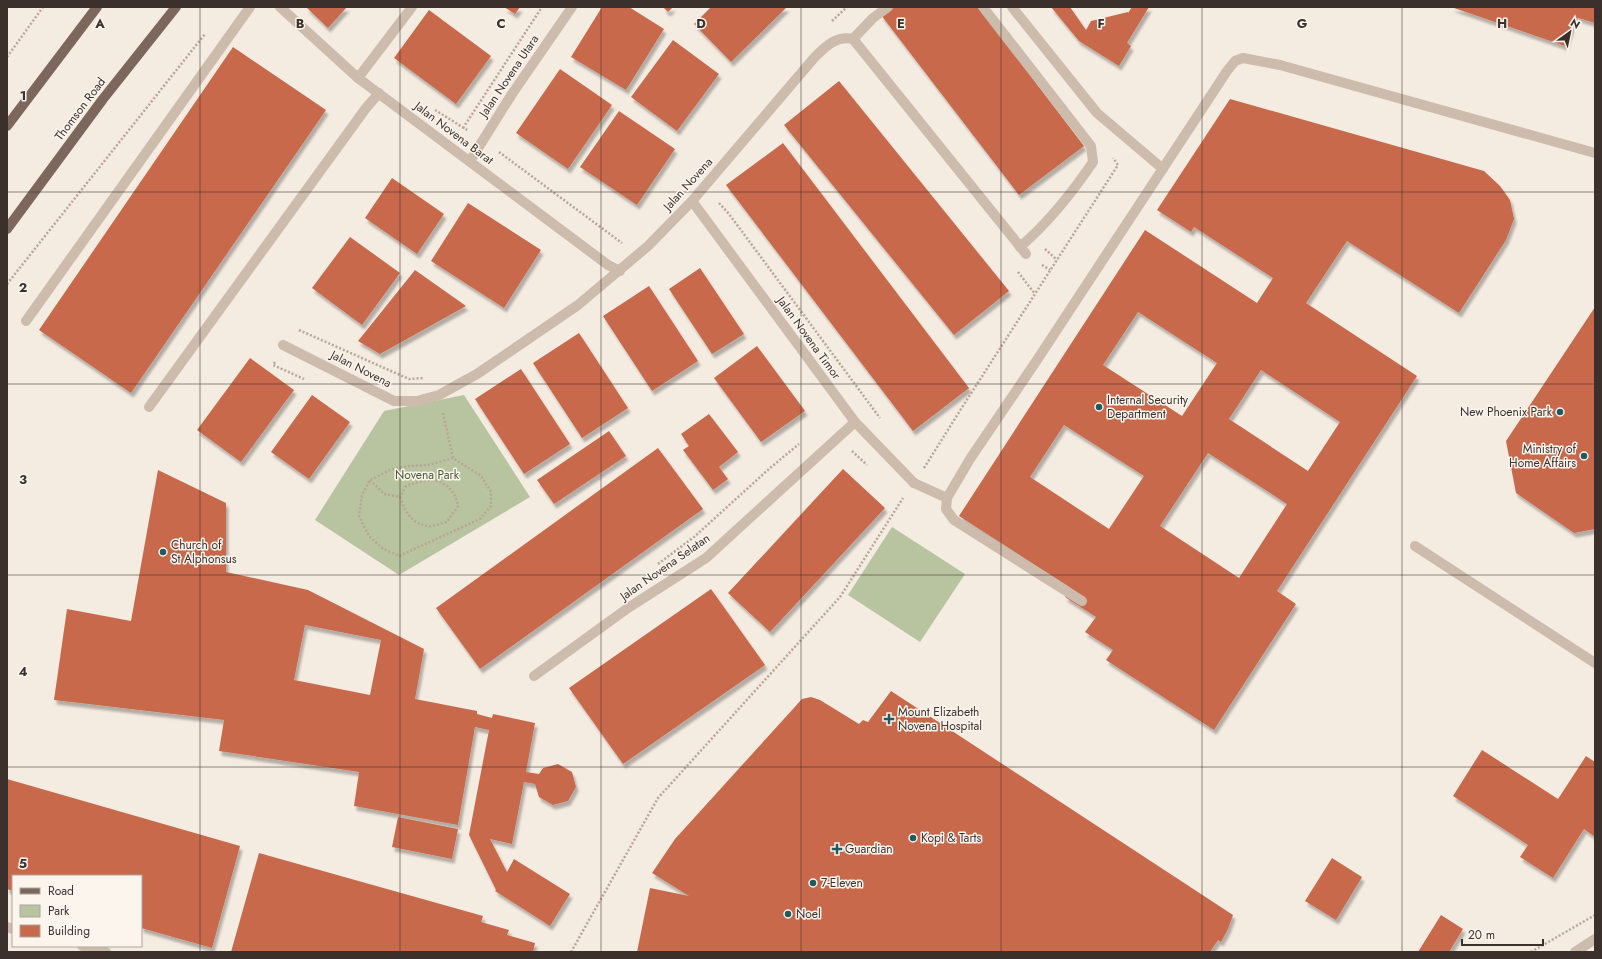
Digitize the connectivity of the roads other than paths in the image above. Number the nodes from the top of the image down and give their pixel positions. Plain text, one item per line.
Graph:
1 (97, 7) edge
2 (176, 7) edge
3 (250, 7) edge
4 (280, 7) edge
5 (412, 7) edge
6 (572, 7) edge
7 (888, 7) edge
8 (983, 7) edge
9 (1012, 7) edge
10 (852, 39) junction
11 (358, 78) junction
12 (379, 93) junction
13 (7, 126) edge
14 (1595, 153) edge
15 (470, 161) junction
16 (1163, 169) junction
17 (692, 201) junction
18 (7, 229) edge
19 (620, 271) junction
20 (26, 320) dead end
21 (283, 345) road end
22 (149, 407) dead end
23 (855, 422) junction
24 (947, 498) junction
25 (1415, 546) dead end
26 (1082, 602) dead end
27 (1595, 663) edge
28 (534, 676) dead end
29 (1595, 938) edge
30 (86, 947) edge
31 (106, 952) edge
32 (1575, 952) edge

1 - 13 main road
2 - 18 main road, Thomson Road
3 - 20 street
4 - 11 street, Jalan Novena Barat
5 - 11 street
6 - 15 street, Jalan Novena Utara
7 - 10 street
8 - 10 street
9 - 16 street
10 - 17 street, Jalan Novena
11 - 12 street, Jalan Novena Barat
12 - 15 street, Jalan Novena Barat
12 - 22 street
14 - 16 street
15 - 19 street, Jalan Novena Barat
16 - 24 street
17 - 19 street, Jalan Novena
17 - 23 street, Jalan Novena Timor
19 - 21 street, Jalan Novena
23 - 24 street, Jalan Novena Timor
23 - 28 street, Jalan Novena Selatan
24 - 26 street
25 - 27 street
29 - 32 street
30 - 31 street

